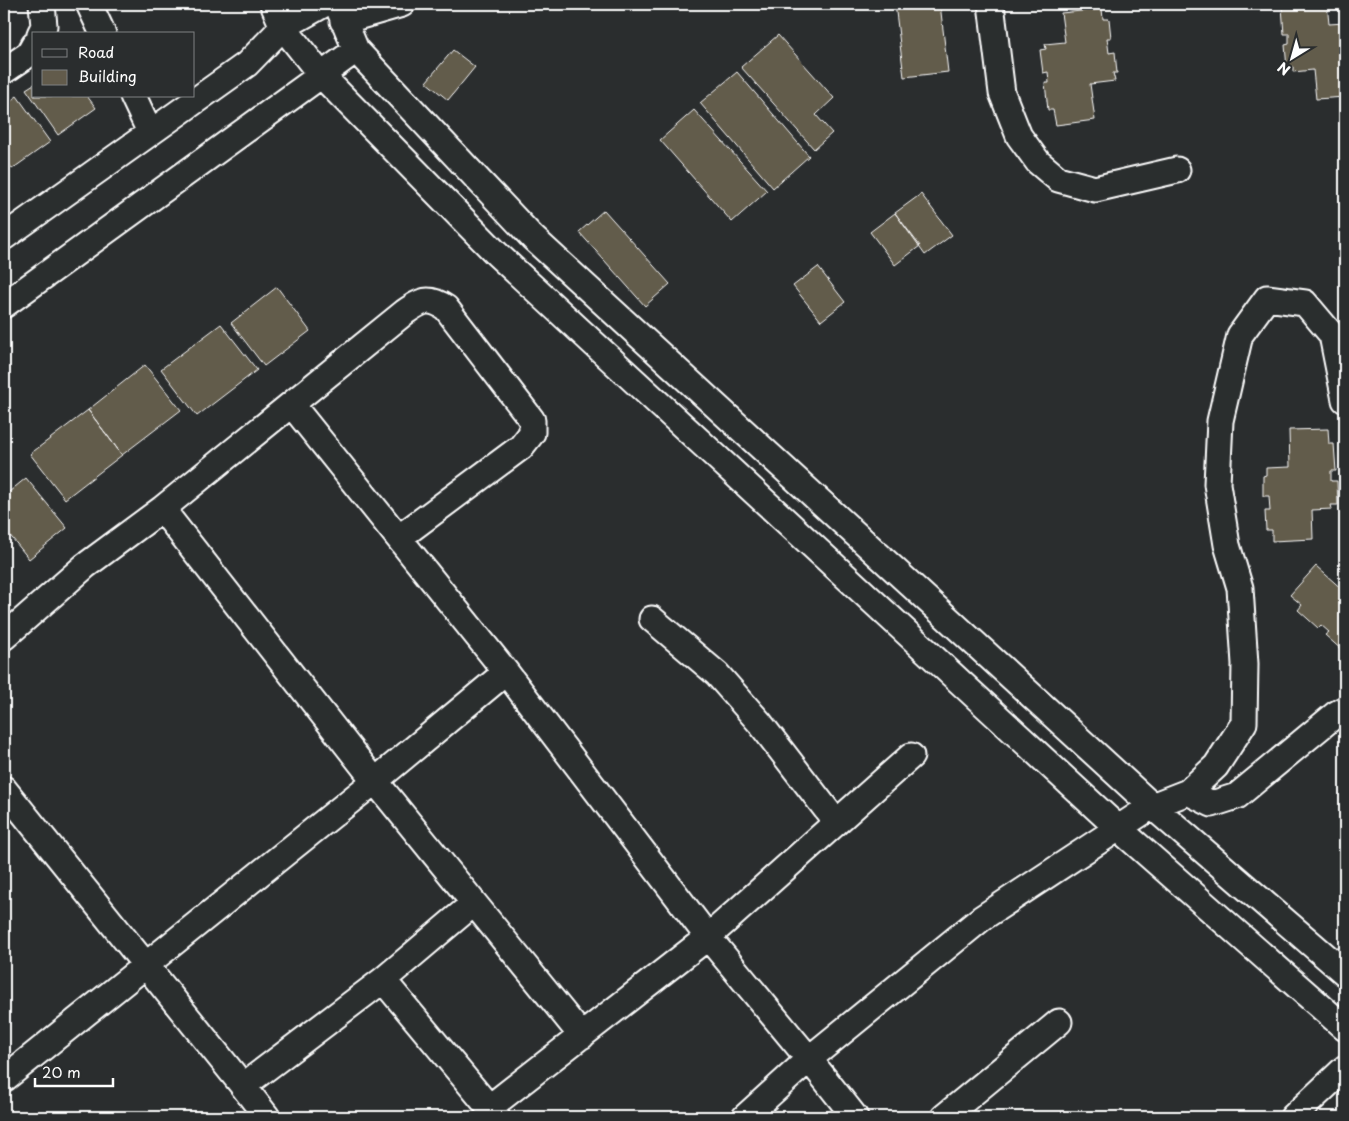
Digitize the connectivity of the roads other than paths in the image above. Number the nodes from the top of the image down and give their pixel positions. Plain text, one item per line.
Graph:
1 (42, 4) edge
2 (89, 4) edge
3 (273, 4) edge
4 (324, 4) edge
5 (402, 4) edge
6 (991, 4) edge
7 (340, 12) edge
8 (283, 27) junction
9 (41, 32) edge
10 (102, 32) edge
11 (32, 49) edge
12 (356, 50) junction
13 (4, 71) edge
14 (321, 75) junction
15 (134, 98) edge
16 (150, 132) junction
17 (1177, 170) dead end
18 (4, 237) edge
19 (4, 306) edge
20 (1345, 400) edge
21 (292, 405) junction
22 (162, 509) junction
23 (400, 537) junction
24 (652, 619) dead end
25 (4, 637) edge
26 (506, 672) junction
27 (1345, 709) edge
28 (910, 756) dead end
29 (375, 781) junction
30 (4, 788) edge
31 (1188, 792) junction
32 (1152, 806) junction
33 (836, 822) junction
34 (1118, 828) junction
35 (474, 903) junction
36 (708, 937) junction
37 (144, 964) junction
38 (1345, 973) edge
39 (383, 980) junction
40 (1059, 1022) dead end
41 (1345, 1028) edge
42 (582, 1036) junction
43 (809, 1059) junction
44 (1345, 1068) edge
45 (4, 1078) edge
46 (243, 1086) junction
47 (494, 1112) edge
48 (256, 1113) edge
49 (745, 1117) edge
50 (855, 1117) edge
51 (944, 1117) edge
52 (1293, 1117) edge

1 - 9 street
2 - 10 street
3 - 8 street
4 - 8 street
5 - 7 street
6 - 17 street
7 - 12 street
8 - 14 street
8 - 16 street
11 - 13 street
12 - 14 street
12 - 32 street
14 - 19 street
14 - 34 street
15 - 16 street
16 - 18 street
20 - 31 street
21 - 22 street
21 - 23 street
21 - 23 street
22 - 25 street
22 - 29 street
23 - 26 street
24 - 33 street
26 - 29 street
26 - 36 street
27 - 31 street
28 - 33 street
29 - 35 street
29 - 37 street
30 - 37 street
31 - 32 street
32 - 34 street
32 - 38 street
33 - 36 street
34 - 41 street
34 - 43 street
35 - 39 street
35 - 42 street
36 - 42 street
36 - 43 street
37 - 45 street
37 - 46 street
39 - 46 street
39 - 47 street
40 - 51 street
42 - 47 street
43 - 49 street
43 - 50 street
44 - 52 street
46 - 48 street

